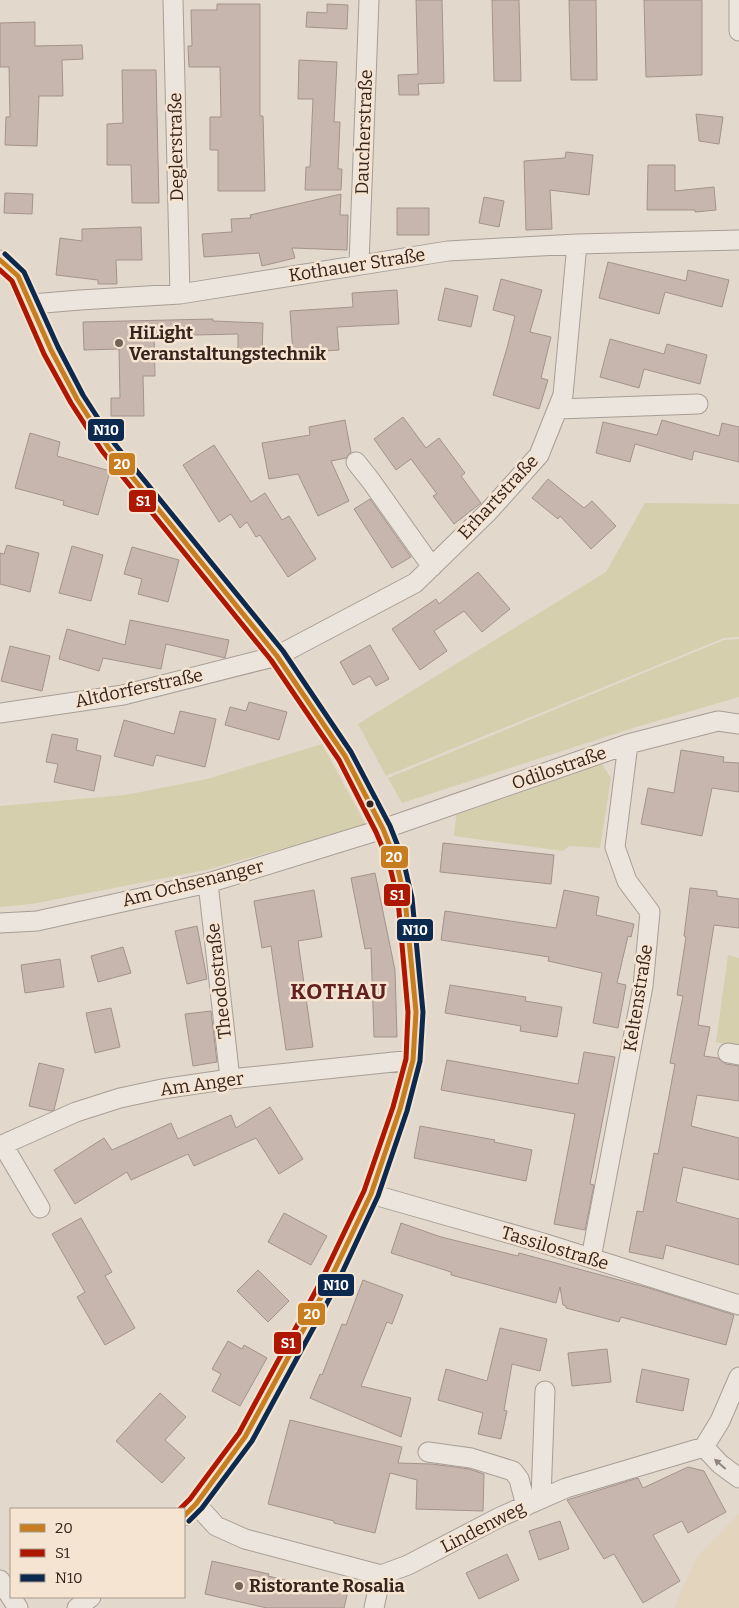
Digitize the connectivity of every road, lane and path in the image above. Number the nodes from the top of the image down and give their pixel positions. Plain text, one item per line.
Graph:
1 (173, 0) edge
2 (369, 0) edge
3 (739, 0) edge
4 (739, 31) edge
5 (739, 240) edge
6 (577, 244) junction
7 (0, 260) edge
8 (358, 264) junction
9 (180, 294) junction
10 (32, 304) junction
11 (698, 404) dead end
12 (558, 409) junction
13 (356, 462) dead end
14 (432, 567) junction
15 (277, 656) junction
16 (0, 713) edge
17 (739, 724) edge
18 (628, 744) junction
19 (383, 830) junction
20 (208, 883) junction
21 (0, 923) edge
22 (413, 1060) junction
23 (230, 1079) junction
24 (2, 1146) edge
25 (370, 1194) junction
26 (40, 1208) dead end
27 (591, 1258) junction
28 (739, 1305) edge
29 (739, 1377) edge
30 (545, 1391) dead end
31 (704, 1448) junction
32 (428, 1452) dead end
33 (739, 1478) edge
34 (533, 1502) junction
35 (190, 1510) edge
36 (381, 1575) junction
37 (0, 1580) edge
38 (10, 1596) edge
39 (90, 1598) edge
40 (77, 1608) edge
41 (374, 1608) edge

1 - 9 street, Deglerstraße
2 - 8 street, Daucherstraße
3 - 4 street
5 - 6 street, Kothauer Straße
6 - 8 street, Kothauer Straße
6 - 12 street, Erhartstraße
7 - 10 street
8 - 9 street, Kothauer Straße
9 - 10 street, Kothauer Straße
10 - 15 street
11 - 12 street
12 - 14 street, Erhartstraße
13 - 14 street
14 - 15 street, Erhartstraße
15 - 16 street, Altdorferstraße
15 - 19 street
17 - 18 street, Odilostraße
18 - 19 street, Odilostraße
18 - 27 street, Keltenstraße
19 - 20 street, Am Ochsenanger
19 - 22 street
20 - 21 street, Am Ochsenanger
20 - 23 street, Theodostraße
22 - 23 street, Am Anger
22 - 25 street
23 - 24 street, Am Anger
24 - 26 street
25 - 27 street, Tassilostraße
25 - 35 street
27 - 28 street, Tassilostraße
29 - 31 street
30 - 34 street
33 -> 31 street
31 - 34 street, Lindenweg
32 - 34 street
34 - 36 street, Lindenweg
35 - 36 street
36 - 41 street
37 - 38 street
39 - 40 street

